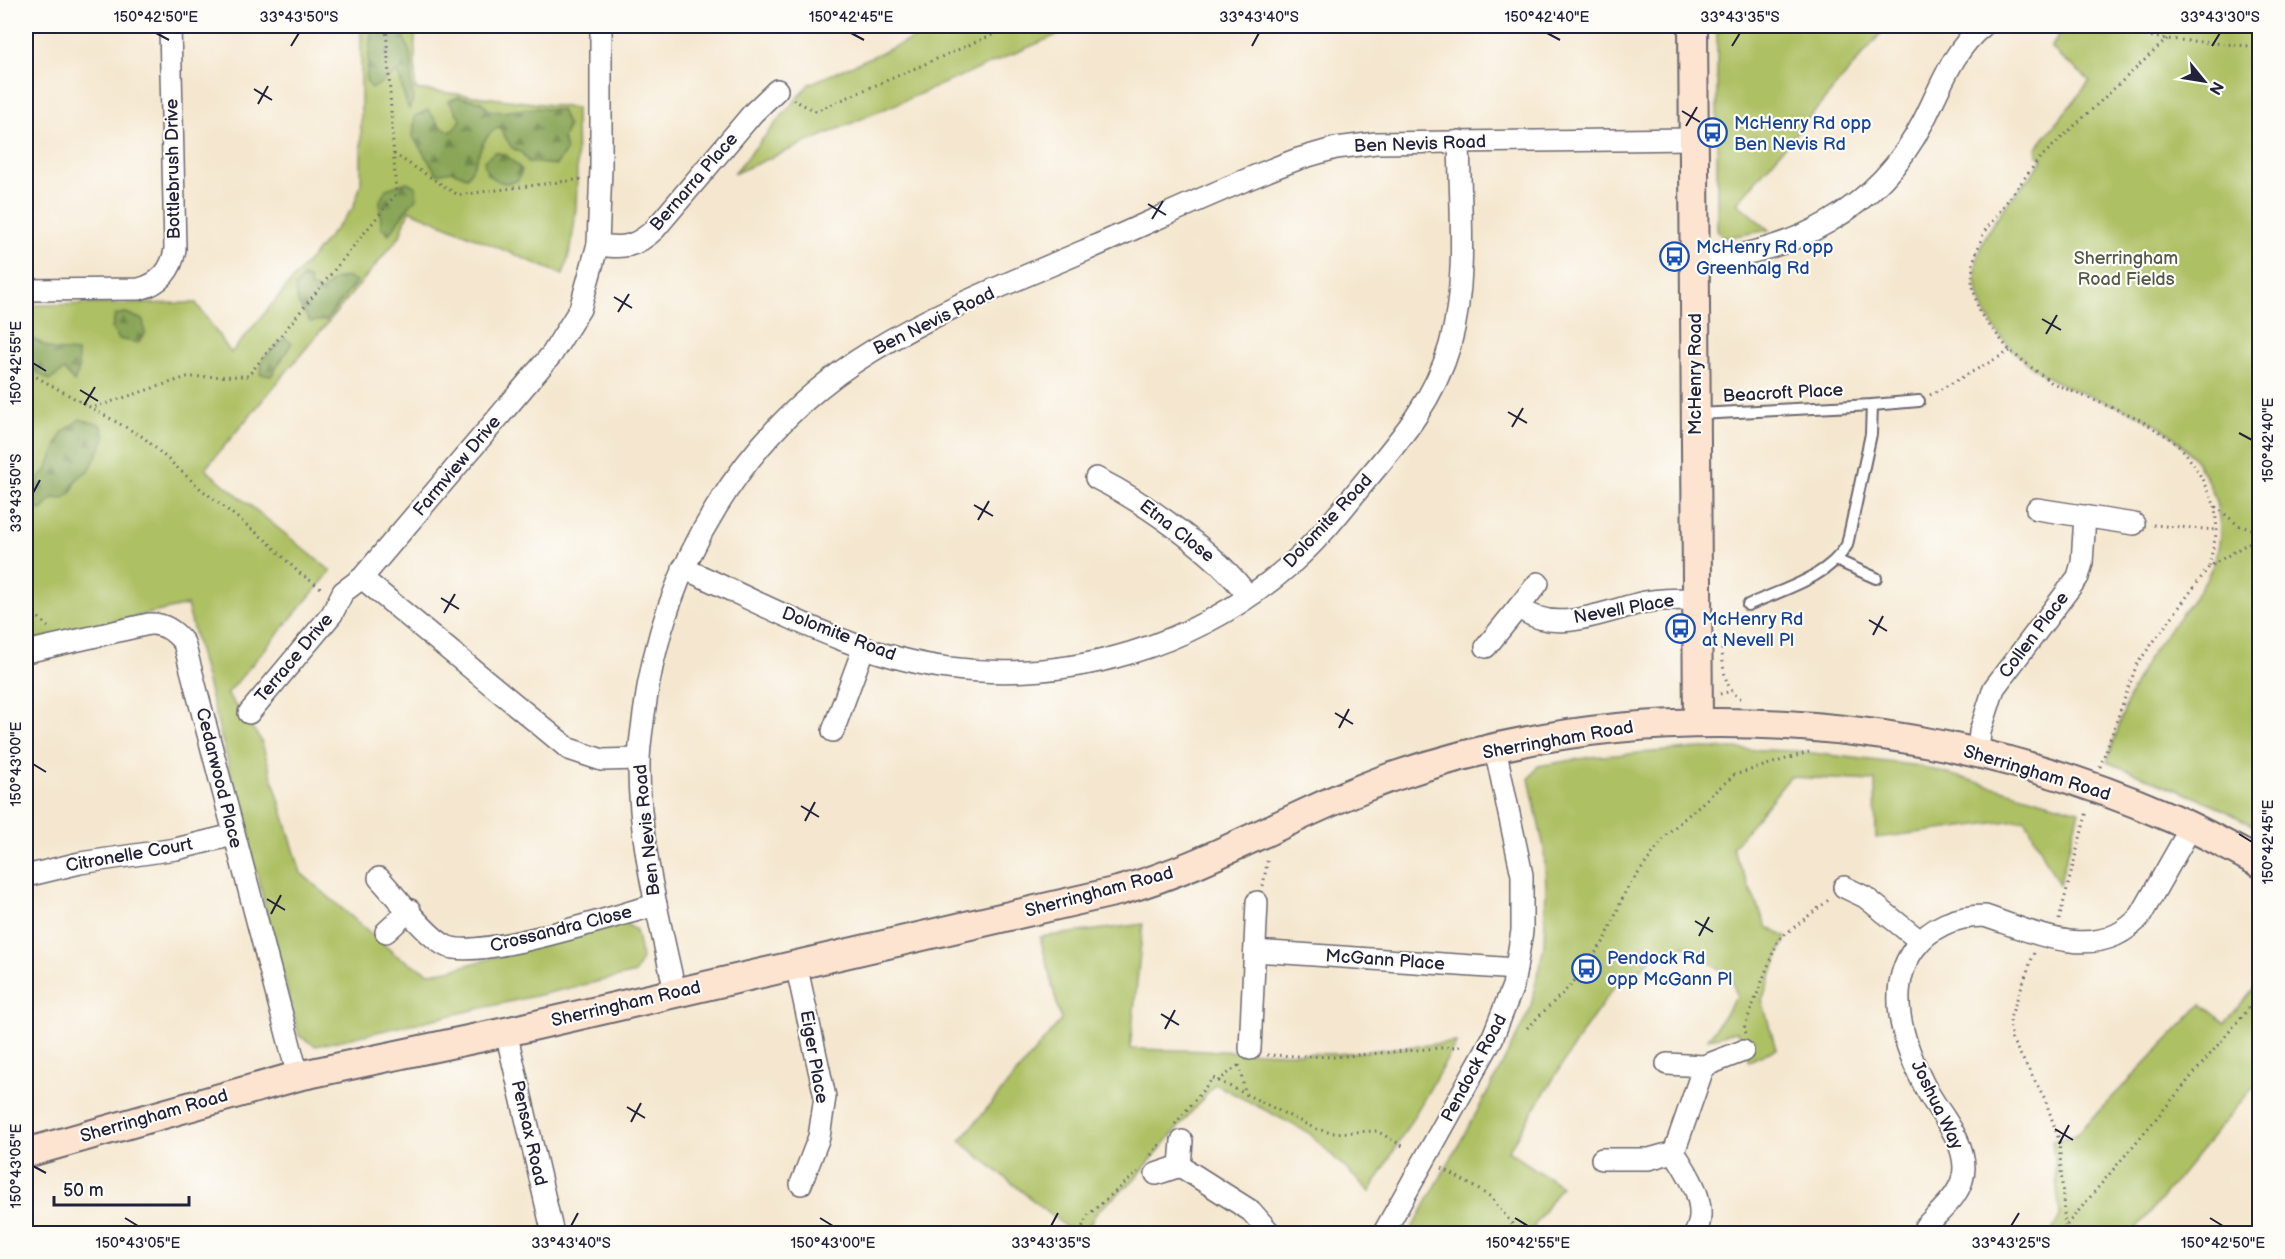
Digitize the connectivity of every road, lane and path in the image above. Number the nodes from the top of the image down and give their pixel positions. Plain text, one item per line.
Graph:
1 (170, 26) edge
2 (386, 26) edge
3 (601, 26) edge
4 (1013, 26) edge
5 (1693, 26) edge
6 (1983, 26) edge
7 (2080, 26) edge
8 (2167, 39) junction
9 (2259, 47) edge
10 (777, 90) joint
11 (1692, 139) junction
12 (1459, 141) junction
13 (394, 154) junction
14 (601, 177) junction
15 (598, 244) junction
16 (1695, 260) junction
17 (26, 290) edge
18 (2010, 351) junction
19 (26, 371) edge
20 (1919, 401) joint
21 (1872, 405) junction
22 (95, 408) junction
23 (1696, 414) junction
24 (1096, 478) dead end
25 (2215, 506) junction
26 (2037, 509) dead end
27 (2085, 516) junction
28 (2134, 524) joint
29 (2217, 530) junction
30 (2259, 534) edge
31 (1836, 560) junction
32 (2209, 567) junction
33 (683, 568) junction
34 (362, 578) junction
35 (1876, 578) dead end
36 (1538, 584) dead end
37 (1248, 596) junction
38 (340, 598) junction
39 (1696, 599) junction
40 (26, 605) edge
41 (1748, 605) dead end
42 (1519, 607) junction
43 (54, 633) dead end
44 (864, 647) junction
45 (1485, 647) dead end
46 (26, 652) edge
47 (1732, 691) dead end
48 (1719, 694) dead end
49 (249, 713) dead end
50 (1698, 722) junction
51 (1820, 726) junction
52 (833, 731) dead end
53 (1496, 748) junction
54 (1978, 753) junction
55 (639, 759) junction
56 (2100, 767) dead end
57 (2086, 811) dead end
58 (1273, 827) junction
59 (2191, 827) junction
60 (233, 835) junction
61 (2259, 863) edge
62 (26, 876) edge
63 (379, 878) dead end
64 (1844, 887) joint
65 (1257, 902) joint
66 (656, 905) junction
67 (410, 910) junction
68 (386, 932) dead end
69 (2047, 936) junction
70 (1920, 941) junction
71 (1255, 951) junction
72 (796, 963) junction
73 (1516, 969) junction
74 (675, 993) junction
75 (2259, 995) edge
76 (1527, 1028) dead end
77 (506, 1032) junction
78 (1463, 1046) dead end
79 (1743, 1051) joint
80 (1246, 1056) junction
81 (1667, 1064) dead end
82 (1704, 1066) junction
83 (297, 1076) junction
84 (1218, 1081) junction
85 (1246, 1095) junction
86 (1174, 1134) junction
87 (1406, 1148) dead end
88 (1674, 1152) junction
89 (26, 1153) edge
90 (1602, 1159) dead end
91 (1180, 1166) junction
92 (1442, 1168) dead end
93 (1147, 1170) junction
94 (801, 1184) dead end
95 (2065, 1226) junction
96 (1925, 1227) dead end
97 (1080, 1232) edge
98 (553, 1233) edge
99 (1271, 1233) edge
100 (1383, 1233) edge
101 (1520, 1233) edge
102 (1695, 1233) edge
103 (2059, 1233) edge

1 - 17 street, Bottlebrush Drive
2 - 13 path
3 - 14 street, Farmview Drive
4 - 10 path
5 - 11 street, McHenry Road
6 - 16 street
7 - 8 path
8 - 9 path
8 - 18 path
10 - 15 street, Bernarra Place
11 - 12 street, Ben Nevis Road
11 - 16 street, McHenry Road
12 - 33 street, Ben Nevis Road
12 - 37 street, Dolomite Road
13 - 14 path
13 - 22 path
14 - 15 street, Farmview Drive
15 - 34 street, Farmview Drive
16 - 23 street, McHenry Road
18 - 20 path
18 - 25 path
19 - 22 path
20 - 21 lane, Beacroft Place
21 - 23 lane, Beacroft Place
21 - 31 lane
22 - 38 path
23 - 39 street, McHenry Road
24 - 37 street, Etna Close
25 - 29 path
25 - 30 path
26 - 27 street
27 - 28 street
27 - 54 street, Collen Place
28 - 29 path
29 - 32 path
30 - 32 path
31 - 35 lane
31 - 41 lane
32 - 56 path
33 - 44 street, Dolomite Road
33 - 55 street, Ben Nevis Road
34 - 38 street, Terrace Drive
34 - 55 street
36 - 42 street
37 - 44 street, Dolomite Road
38 - 49 street, Terrace Drive
39 - 42 street, Nevell Place
39 - 50 street, McHenry Road
40 - 43 path
42 - 45 street
44 - 52 street
46 - 60 street, Cedarwood Place
47 - 48 path
50 - 51 street, Sherringham Road
50 - 53 street, Sherringham Road
51 - 54 street, Sherringham Road
51 - 76 path
53 - 58 street, Sherringham Road
53 - 73 street, Pendock Road
54 - 59 street, Sherringham Road
55 - 66 street, Ben Nevis Road
57 - 69 path
58 - 65 path
58 - 72 street, Sherringham Road
59 - 61 street, Sherringham Road
59 - 69 street
60 - 62 street, Citronelle Court
60 - 83 street, Cedarwood Place
63 - 67 street, Crossandra Close
64 - 70 street
64 - 79 path
65 - 71 street
66 - 67 street, Crossandra Close
66 - 74 street, Ben Nevis Road
67 - 68 street
69 - 70 street
69 - 95 path
70 - 96 street, Joshua Way
71 - 73 street, McGann Place
71 - 80 street
72 - 74 street, Sherringham Road
72 - 94 street, Eiger Place
73 - 100 street, Pendock Road
74 - 77 street, Sherringham Road
75 - 95 path
77 - 83 street, Sherringham Road
77 - 98 street, Pensax Road
78 - 80 path
79 - 82 street
80 - 84 path
80 - 85 path
81 - 82 street
82 - 88 street
83 - 89 street, Sherringham Road
84 - 85 path
84 - 86 path
85 - 87 path
86 - 91 street
86 - 93 path
88 - 90 street
88 - 102 street
91 - 93 street
91 - 99 street
92 - 101 path
93 - 97 path
95 - 103 path

